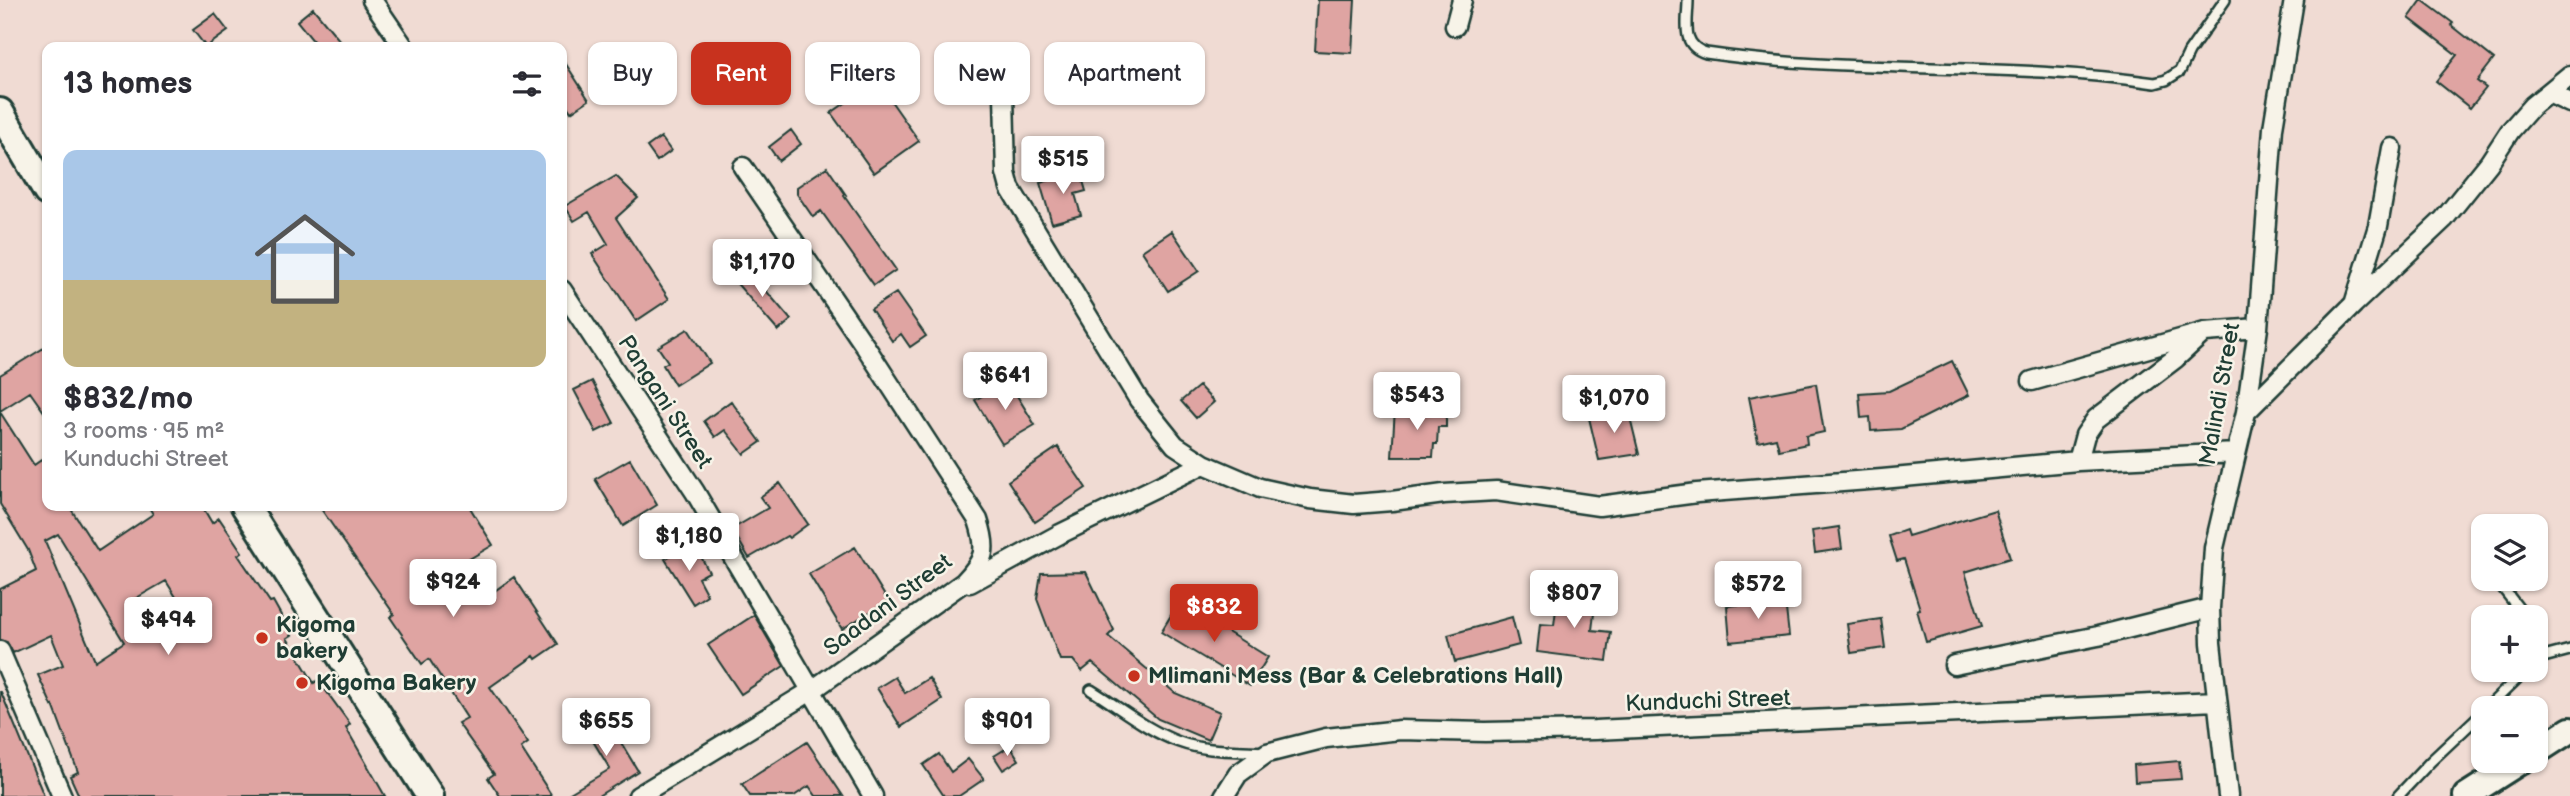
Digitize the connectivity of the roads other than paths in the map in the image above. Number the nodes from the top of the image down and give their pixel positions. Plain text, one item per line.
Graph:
1 (372, 0) edge
2 (1462, 0) edge
3 (1688, 0) edge
4 (2225, 0) edge
5 (2294, 0) edge
6 (1455, 26) dead end
7 (401, 42) edge
8 (2570, 75) edge
9 (2549, 93) junction
10 (2570, 103) edge
11 (1003, 105) edge
12 (0, 112) edge
13 (2392, 148) dead end
14 (743, 167) dead end
15 (42, 183) edge
16 (567, 298) edge
17 (2354, 304) junction
18 (2258, 328) junction
19 (2205, 332) junction
20 (2032, 381) dead end
21 (2246, 412) junction
22 (2236, 453) junction
23 (2078, 461) junction
24 (1204, 464) junction
25 (249, 511) edge
26 (2505, 591) edge
27 (941, 600) junction
28 (2516, 605) edge
29 (2210, 608) junction
30 (2570, 650) edge
31 (0, 651) edge
32 (2548, 655) edge
33 (1954, 665) dead end
34 (2514, 682) edge
35 (1091, 690) dead end
36 (811, 691) junction
37 (2499, 696) edge
38 (2216, 701) junction
39 (2471, 723) edge
40 (2570, 730) edge
41 (2548, 744) edge
42 (1270, 752) junction
43 (2502, 773) edge
44 (62, 796) edge
45 (430, 796) edge
46 (638, 796) edge
47 (873, 796) edge
48 (1224, 796) edge
49 (2228, 796) edge
50 (2399, 796) edge
51 (2466, 796) edge

1 - 7 street
2 - 6 street
3 - 4 lane
5 - 18 street, Malindi Street
8 - 9 street
9 - 10 street
9 - 17 street
11 - 24 street
12 - 15 main road
13 - 17 street
14 - 27 street, Saadani Street
16 - 36 street, Pangani Street
17 - 21 street
18 - 19 street
18 - 21 street, Malindi Street
19 - 20 street
19 - 23 street
21 - 22 street, Malindi Street
22 - 23 street
22 - 29 street, Malindi Street
23 - 24 street
24 - 27 street
25 - 45 main road
26 - 28 lane
27 - 36 street, Saadani Street
29 - 33 street
29 - 38 street, Malindi Street
30 - 32 lane
31 - 44 street
34 - 37 lane
35 - 42 lane
36 - 46 street, Saadani Street
36 - 47 street, Pangani Street
38 - 42 street, Kunduchi Street
38 - 49 street, Malindi Street
39 - 50 lane
40 - 41 street
42 - 48 street, Kunduchi Street
43 - 51 street

